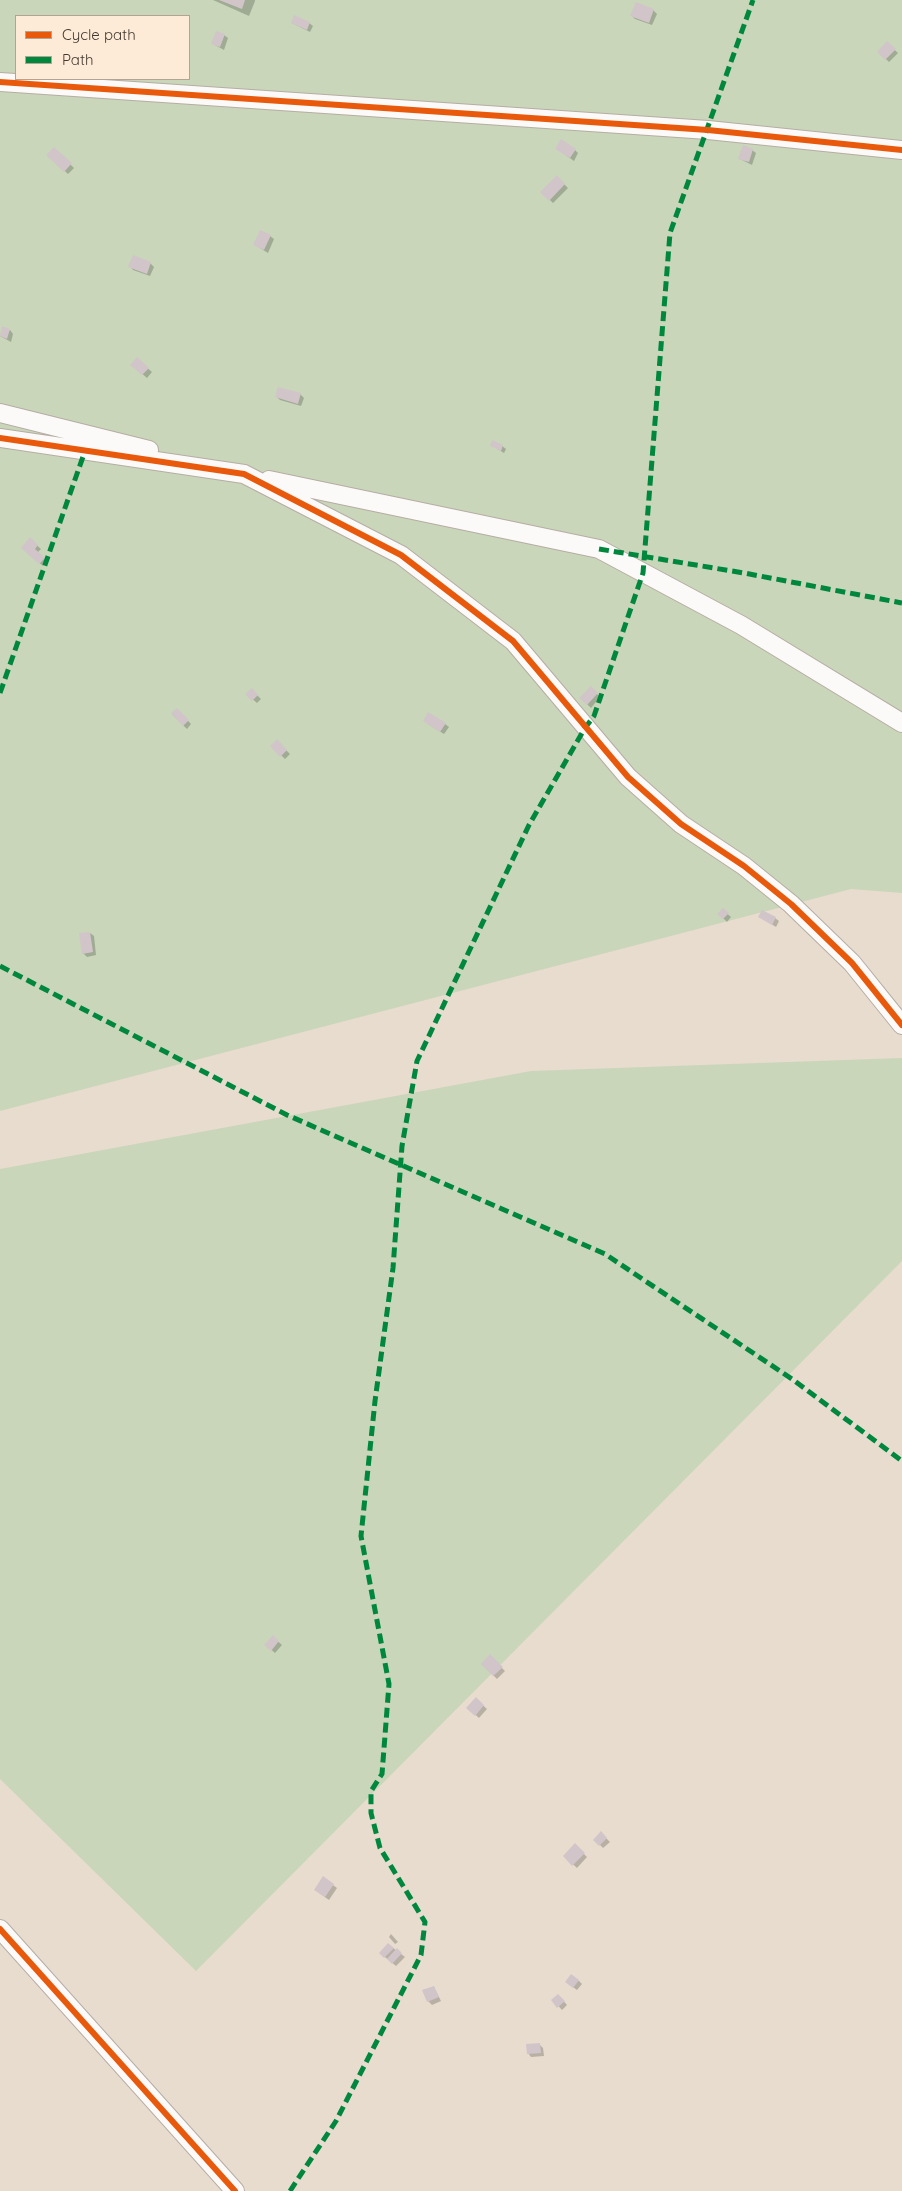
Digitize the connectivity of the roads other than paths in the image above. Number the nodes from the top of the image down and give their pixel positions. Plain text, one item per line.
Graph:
1 (0, 82) edge
2 (902, 150) edge
3 (0, 413) edge
4 (0, 438) edge
5 (244, 474) junction
6 (902, 723) edge
7 (902, 1025) edge
8 (0, 1930) edge
9 (235, 2191) edge

1 - 2 street
3 - 5 street
4 - 5 street
5 - 6 street
5 - 7 street
8 - 9 street

